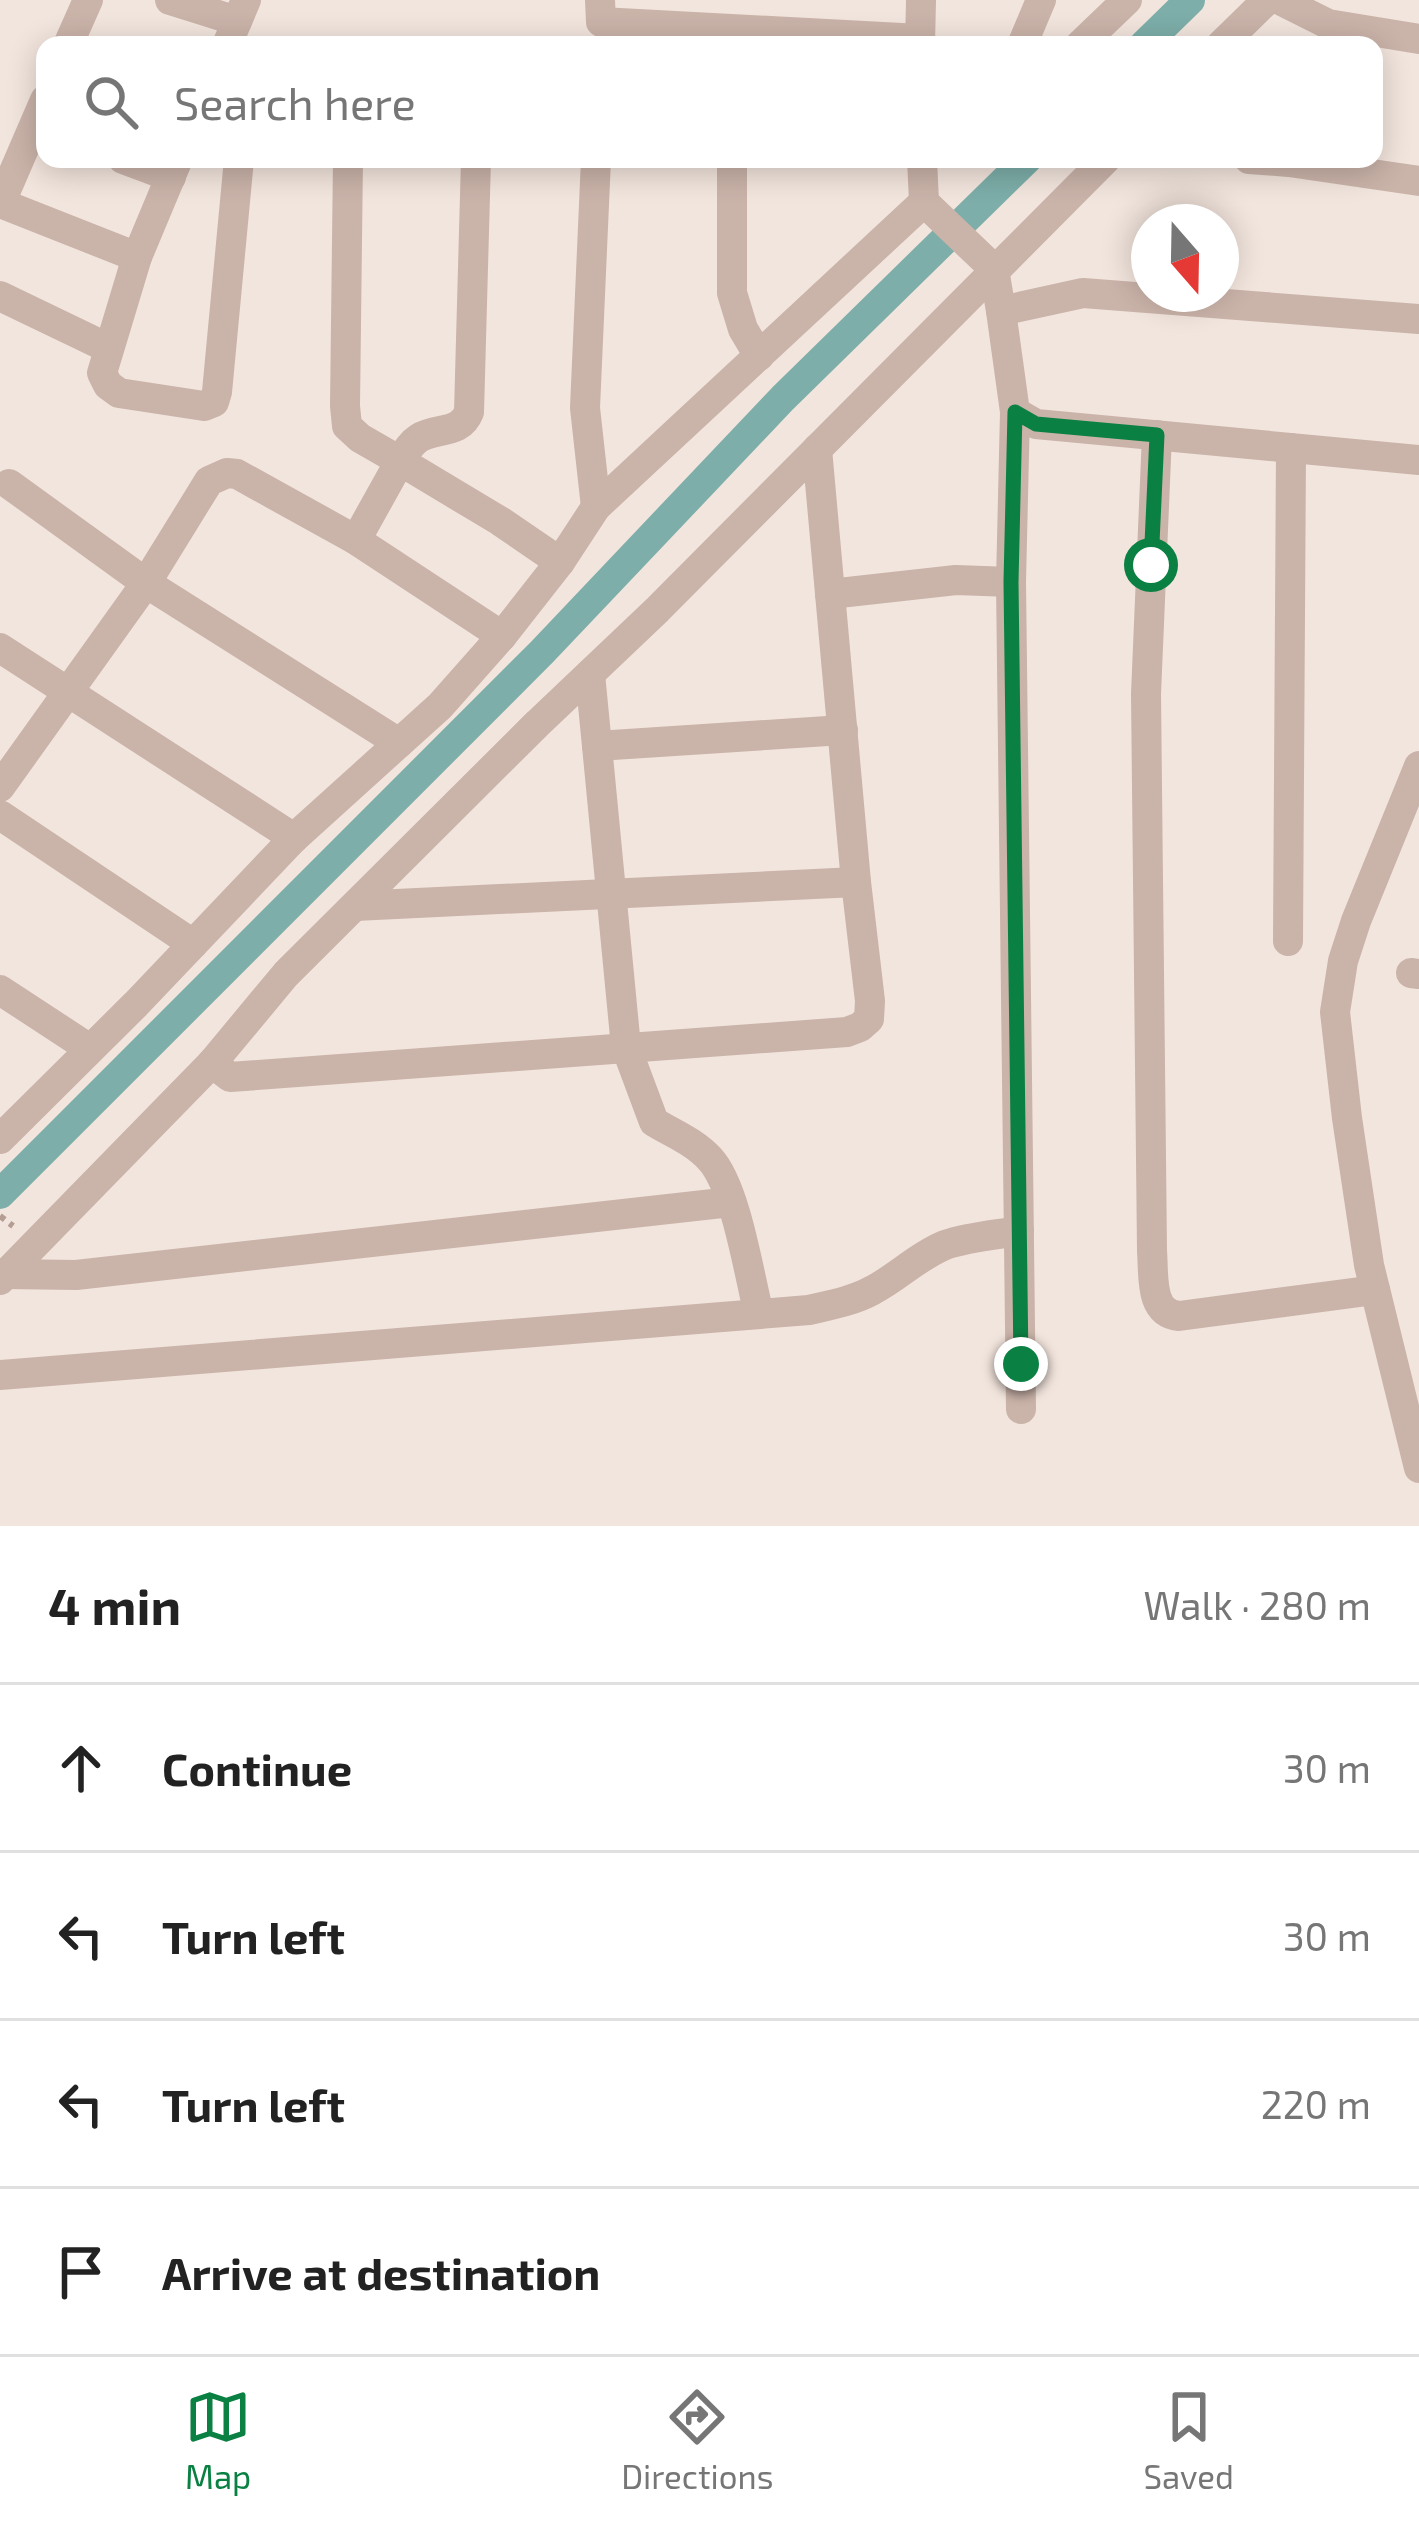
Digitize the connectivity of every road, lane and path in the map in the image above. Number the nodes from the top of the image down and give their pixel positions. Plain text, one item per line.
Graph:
1 (88, 0) edge
2 (170, 0) edge
3 (921, 0) edge
4 (1041, 0) edge
5 (1127, 0) edge
6 (1267, 0) edge
7 (1280, 0) edge
8 (237, 22) edge
9 (600, 22) edge
10 (72, 36) edge
11 (824, 36) edge
12 (920, 36) edge
13 (1026, 36) edge
14 (1089, 36) edge
15 (1230, 36) edge
16 (1419, 39) edge
17 (36, 128) edge
18 (174, 168) edge
19 (238, 168) edge
20 (349, 168) edge
21 (476, 168) edge
22 (596, 168) edge
23 (732, 168) edge
24 (922, 168) edge
25 (1097, 168) edge
26 (1330, 168) edge
27 (1419, 181) edge
28 (924, 202) junction
29 (0, 203) edge
30 (137, 257) junction
31 (994, 269) junction
32 (0, 296) edge
33 (1001, 311) junction
34 (1419, 319) edge
35 (108, 348) junction
36 (759, 356) junction
37 (1015, 412) junction
38 (1157, 435) junction
39 (817, 448) junction
40 (1291, 448) junction
41 (1419, 460) edge
42 (400, 461) junction
43 (9, 484) dead end
44 (596, 508) junction
45 (356, 540) junction
46 (560, 562) junction
47 (1011, 582) junction
48 (146, 583) junction
49 (830, 594) junction
50 (502, 636) junction
51 (0, 648) edge
52 (590, 674) junction
53 (68, 692) junction
54 (842, 730) junction
55 (399, 743) junction
56 (597, 746) junction
57 (1419, 766) edge
58 (0, 787) edge
59 (0, 815) edge
60 (294, 838) junction
61 (856, 883) junction
62 (612, 893) junction
63 (355, 906) junction
64 (1288, 941) dead end
65 (193, 944) junction
66 (0, 990) edge
67 (626, 1047) junction
68 (90, 1049) junction
69 (212, 1064) junction
70 (0, 1139) edge
71 (731, 1202) junction
72 (1019, 1232) junction
73 (3, 1277) edge
74 (1375, 1290) junction
75 (759, 1314) junction
76 (0, 1376) edge
77 (1021, 1408) dead end
78 (1418, 1460) edge

1 - 10 street
2 - 8 street
3 - 12 street
4 - 13 street
5 - 14 street
6 - 15 street
7 - 16 street
9 - 11 street
17 - 29 street
18 - 30 street
19 - 35 street
20 - 42 street
21 - 42 street
22 - 44 street
23 - 36 street
24 - 28 street
25 - 31 street
26 - 27 street
28 - 31 street
28 - 36 street
29 - 30 street
30 - 35 street
31 - 33 street
31 - 39 street
32 - 35 street
33 - 34 street
33 - 37 street
36 - 44 street
37 - 38 street
37 - 47 street
38 - 40 street
38 - 74 street
39 - 49 street
39 - 52 street
40 - 41 street
40 - 64 street
42 - 45 street
42 - 46 street
43 - 48 street
44 - 46 street
45 - 48 street
45 - 50 street
46 - 50 street
47 - 49 street
47 - 72 street
48 - 53 street
48 - 55 street
49 - 54 street
50 - 55 street
51 - 53 street
52 - 56 street
52 - 63 street
53 - 58 street
53 - 60 street
54 - 56 street
54 - 61 street
55 - 60 street
56 - 62 street
57 - 74 street
59 - 65 street
60 - 65 street
61 - 62 street
61 - 67 street
62 - 63 street
62 - 67 street
63 - 69 street
65 - 68 street
66 - 68 street
67 - 69 street
67 - 71 street
68 - 70 street
69 - 73 street
71 - 73 street
71 - 75 street
72 - 75 street
72 - 77 street
74 - 78 street
75 - 76 street

